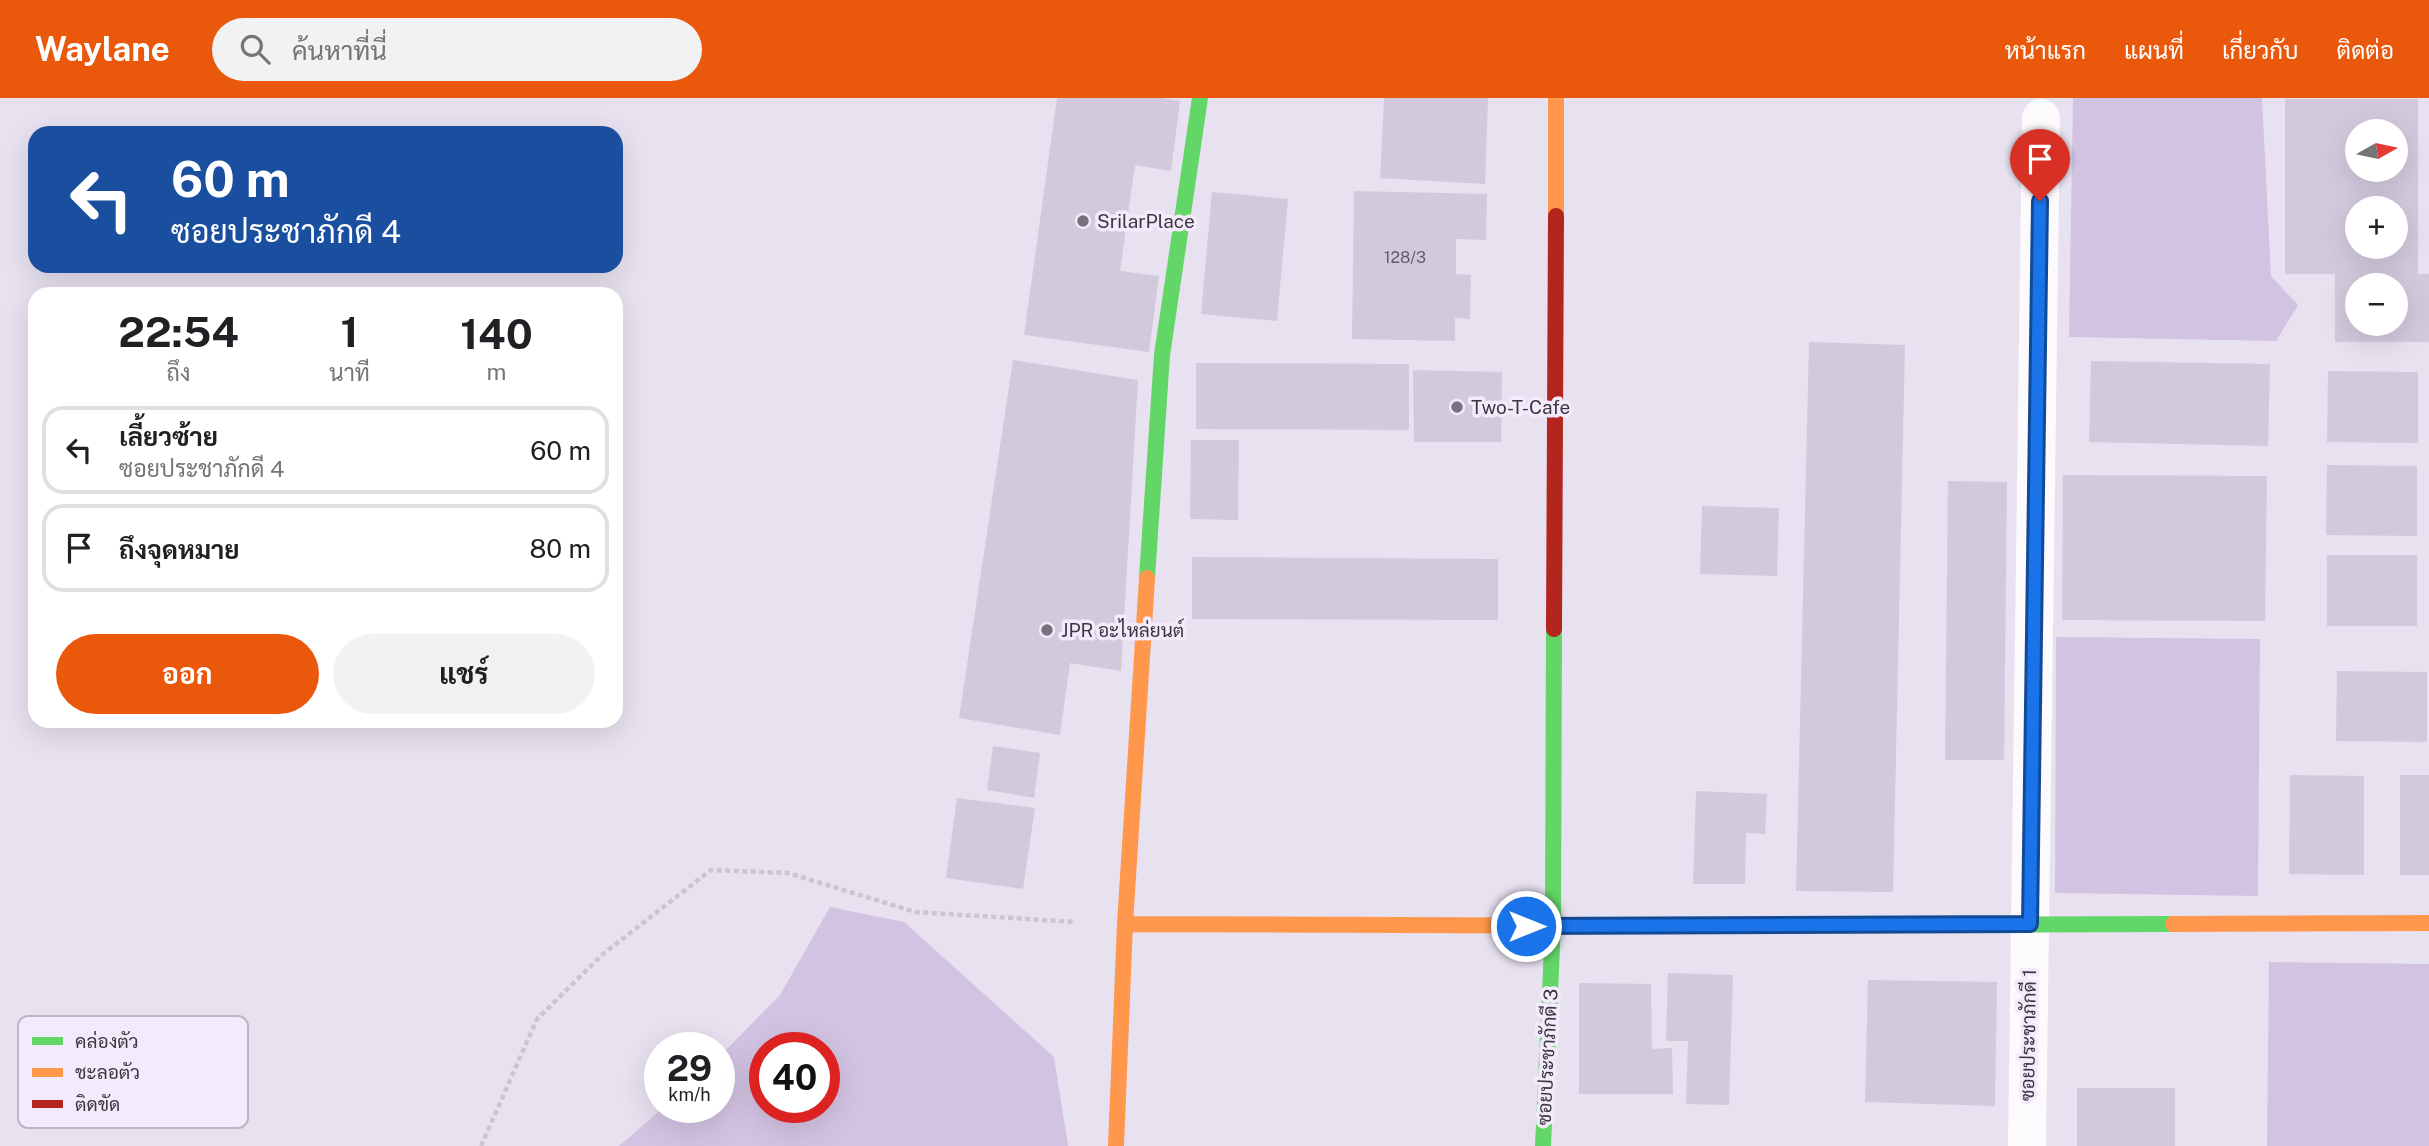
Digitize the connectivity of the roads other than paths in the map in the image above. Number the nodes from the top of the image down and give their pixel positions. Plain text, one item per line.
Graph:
1 (1200, 98) edge
2 (1556, 98) edge
3 (2041, 118) dead end
4 (2429, 923) edge
5 (1125, 924) junction
6 (2030, 924) junction
7 (1553, 926) junction
8 (1116, 1146) edge
9 (1543, 1146) edge
10 (2027, 1146) edge

1 - 5 street
2 - 7 street, ซอยประชาภักดี 3
3 - 6 street, ซอยประชาภักดี 1
4 - 6 street
5 - 7 street
5 - 8 street
6 - 7 street
6 - 10 street, ซอยประชาภักดี 1
7 - 9 street, ซอยประชาภักดี 3

